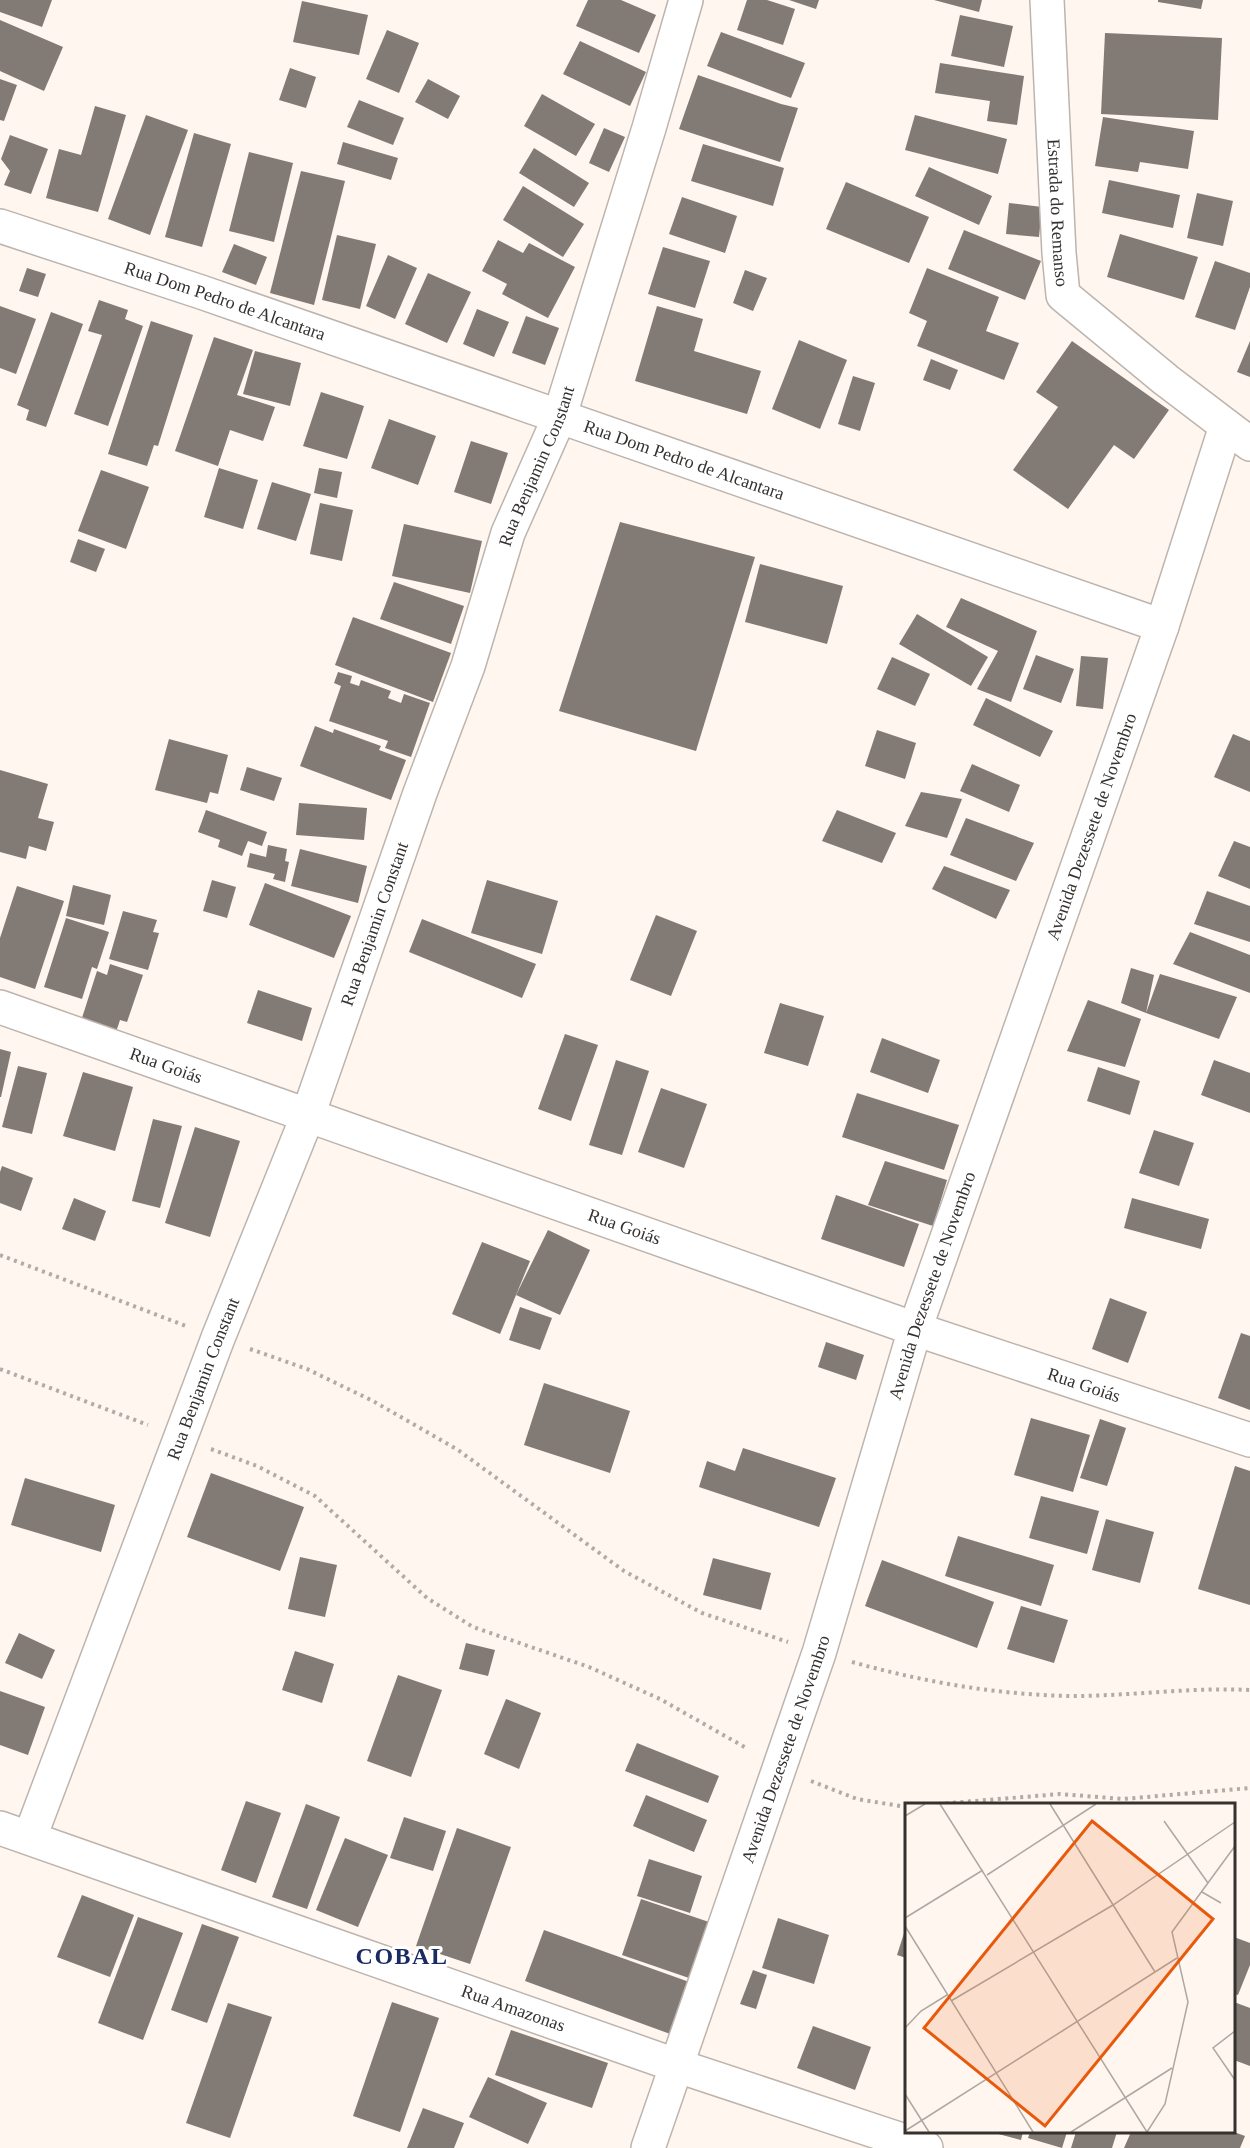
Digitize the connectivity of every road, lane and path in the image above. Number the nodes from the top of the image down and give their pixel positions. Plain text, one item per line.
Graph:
1 (686, 0) edge
2 (1047, 0) edge
3 (0, 226) edge
4 (559, 418) junction
5 (1238, 435) edge
6 (1162, 626) junction
7 (0, 1007) edge
8 (308, 1115) junction
9 (0, 1255) edge
10 (915, 1329) junction
11 (218, 1338) junction
12 (0, 1369) edge
13 (181, 1438) junction
14 (1250, 1440) edge
15 (819, 1653) junction
16 (1250, 1690) edge
17 (781, 1768) junction
18 (1250, 1788) edge
19 (950, 1803) edge
20 (905, 1807) edge
21 (15, 1833) edge
22 (678, 2066) junction
23 (648, 2148) edge
24 (926, 2148) edge

1 - 4 street, Rua Benjamin Constant
2 - 5 street, Estrada do Remanso
3 - 4 street, Rua Dom Pedro de Alcantara
4 - 6 street, Rua Dom Pedro de Alcantara
4 - 8 street, Rua Benjamin Constant
5 - 6 street, Avenida Dezessete de Novembro
6 - 10 street, Avenida Dezessete de Novembro
7 - 8 street, Rua Goiás
8 - 10 street, Rua Goiás
8 - 11 street, Rua Benjamin Constant
9 - 11 path
10 - 14 street, Rua Goiás
10 - 15 street, Avenida Dezessete de Novembro
11 - 13 street, Rua Benjamin Constant
11 - 15 path
12 - 13 path
13 - 17 path
13 - 21 street, Rua Benjamin Constant
15 - 16 path
15 - 17 street, Avenida Dezessete de Novembro
17 - 20 path
17 - 22 street, Avenida Dezessete de Novembro
18 - 19 path
21 - 22 street, Rua Amazonas
22 - 23 street, Avenida Dezessete de Novembro
22 - 24 street, Rua Amazonas

